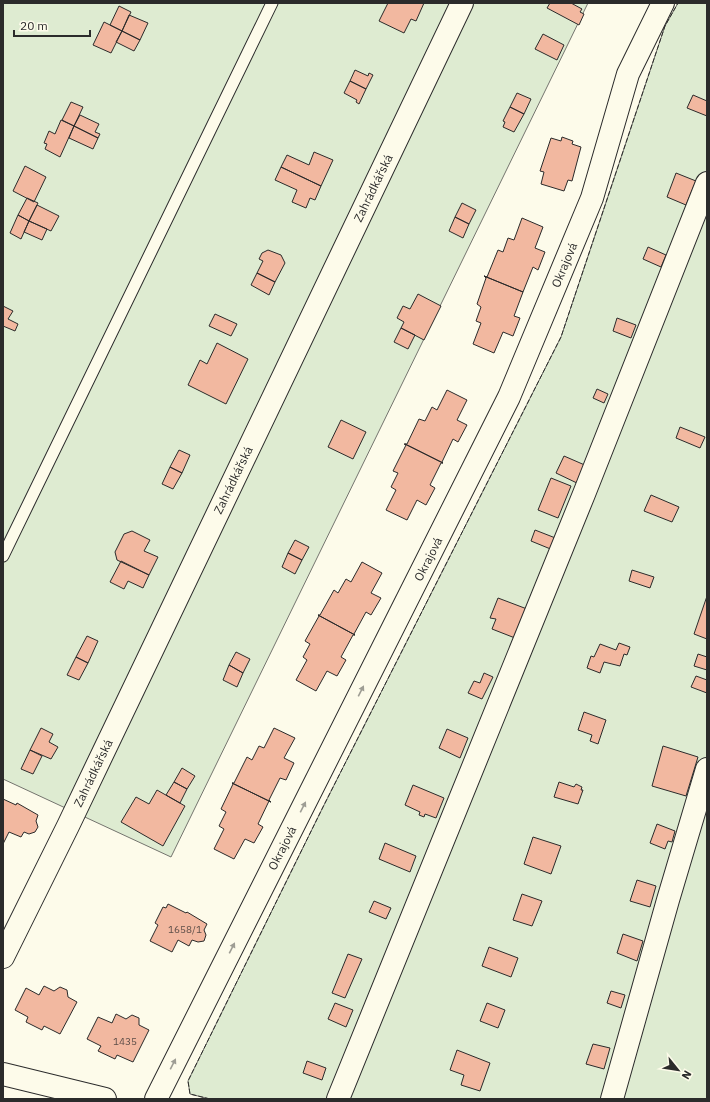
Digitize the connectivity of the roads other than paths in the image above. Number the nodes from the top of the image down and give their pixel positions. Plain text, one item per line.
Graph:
1 (272, 3) edge
2 (462, 3) edge
3 (663, 3) edge
4 (707, 183) edge
5 (3, 556) edge
6 (707, 769) edge
7 (3, 957) edge
8 (3, 1074) edge
9 (105, 1099) edge
10 (156, 1099) edge
11 (338, 1099) edge
12 (612, 1099) edge

1 - 5 lane
2 - 7 street, Zahrádkářská
10 -> 3 street, Okrajová
4 - 11 street
6 - 12 street
8 - 9 street

